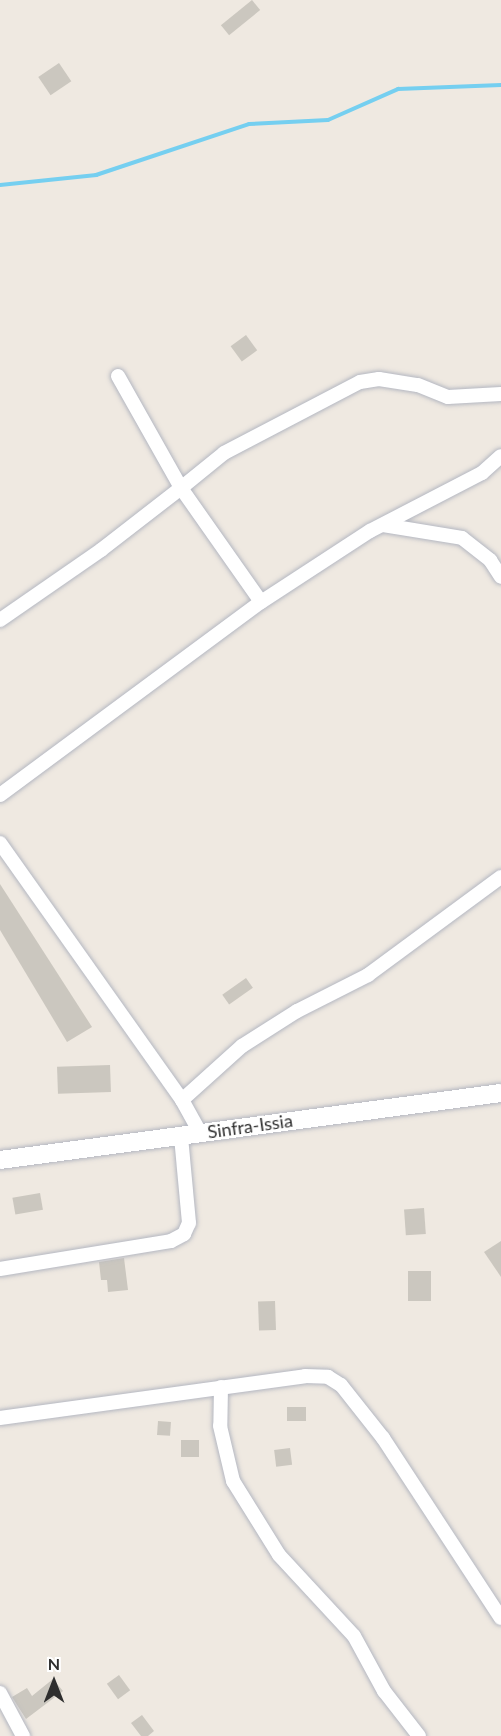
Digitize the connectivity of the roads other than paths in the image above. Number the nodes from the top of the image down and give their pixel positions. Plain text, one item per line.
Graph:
1 (118, 376) dead end
2 (501, 394) edge
3 (501, 456) edge
4 (181, 488) junction
5 (382, 525) junction
6 (501, 577) edge
7 (261, 602) junction
8 (0, 620) edge
9 (0, 795) edge
10 (0, 843) edge
11 (501, 877) edge
12 (501, 1093) edge
13 (182, 1100) junction
14 (200, 1133) junction
15 (181, 1136) junction
16 (0, 1160) edge
17 (0, 1269) edge
18 (221, 1387) junction
19 (0, 1418) edge
20 (501, 1618) edge
21 (0, 1693) edge
22 (22, 1736) edge
23 (419, 1736) edge

1 - 4 street
2 - 4 street
3 - 5 street
4 - 7 street
4 - 8 street
5 - 6 street
5 - 7 street
7 - 9 street
10 - 13 street
11 - 13 street
12 - 14 main road, Sinfra-Issia
13 - 14 street
14 - 15 main road, Sinfra-Issia
15 - 16 main road, Sinfra-Issia
15 - 17 street
18 - 19 street
18 - 20 street
18 - 23 street
21 - 22 street

